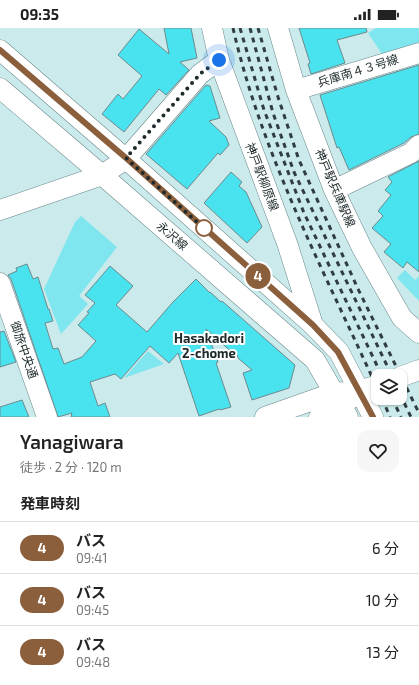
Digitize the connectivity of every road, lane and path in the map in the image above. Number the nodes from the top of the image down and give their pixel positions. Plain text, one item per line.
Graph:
1 (212, 28) edge
2 (278, 28) edge
3 (0, 50) edge
4 (419, 52) edge
5 (219, 60) junction
6 (0, 88) edge
7 (296, 90) junction
8 (419, 145) edge
9 (126, 158) junction
10 (102, 175) junction
11 (334, 190) junction
12 (0, 210) edge
13 (0, 283) edge
14 (7, 324) edge
15 (313, 325) junction
16 (419, 333) edge
17 (419, 370) edge
18 (407, 374) edge
19 (371, 386) edge
20 (358, 391) junction
21 (341, 405) edge
22 (47, 417) edge
23 (265, 417) edge
24 (319, 417) edge
25 (373, 417) edge

1 - 5 street, 神戸駅柳原線
2 - 7 street, 神戸駅兵庫駅線
3 - 9 street
4 - 7 street, 兵庫南４３号線
5 - 9 street
5 - 15 street, 神戸駅柳原線
6 - 10 street, 永沢線
7 - 11 street, 神戸駅兵庫駅線
8 - 11 street
9 - 10 street
9 - 15 street
10 - 12 street
10 - 21 street, 永沢線
11 - 16 street, 神戸駅兵庫駅線
13 - 14 street, 御旅中央通
14 - 22 street, 御旅中央通
15 - 20 street
17 - 18 street
19 - 20 street
20 - 21 street
20 - 25 street
21 - 23 street
21 - 24 street

